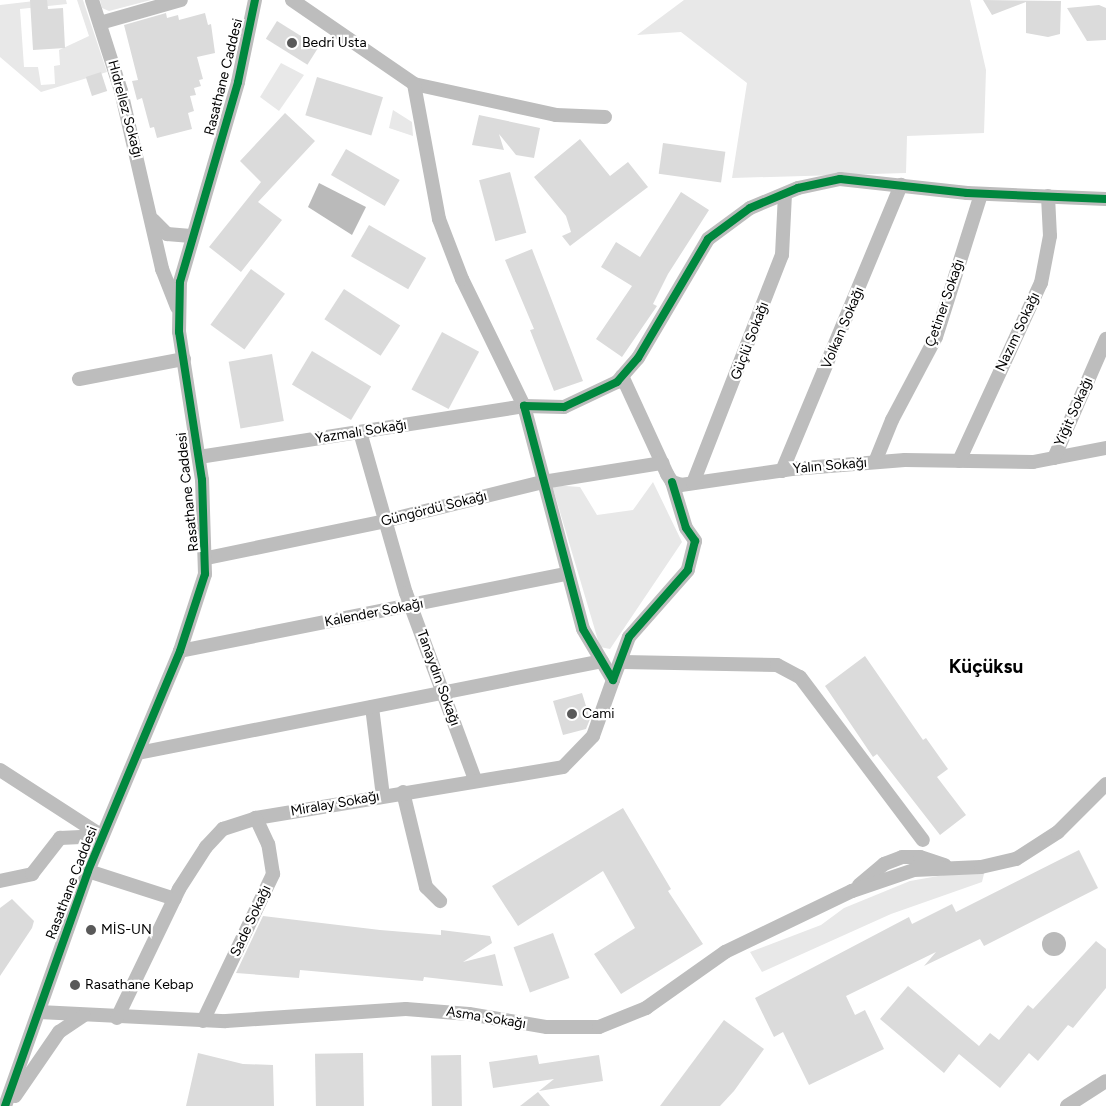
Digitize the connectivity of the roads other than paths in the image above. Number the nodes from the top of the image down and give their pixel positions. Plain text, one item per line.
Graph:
1 (92, 0) edge
2 (181, 0) edge
3 (255, 0) edge
4 (292, 0) edge
5 (100, 23) junction
6 (414, 84) junction
7 (605, 117) dead end
8 (901, 185) junction
9 (785, 194) junction
10 (981, 194) junction
11 (1048, 196) junction
12 (1106, 199) edge
13 (153, 219) junction
14 (191, 236) junction
15 (178, 309) junction
16 (1106, 339) edge
17 (184, 359) junction
18 (622, 376) junction
19 (79, 379) dead end
20 (524, 406) junction
21 (360, 432) junction
22 (1106, 448) edge
23 (199, 457) junction
24 (1054, 458) junction
25 (959, 461) junction
26 (875, 462) junction
27 (662, 463) junction
28 (782, 471) junction
29 (543, 482) junction
30 (672, 482) junction
31 (693, 483) junction
32 (385, 521) junction
33 (207, 558) junction
34 (567, 574) junction
35 (411, 606) junction
36 (180, 651) junction
37 (602, 661) junction
38 (623, 662) junction
39 (613, 680) junction
40 (443, 690) junction
41 (372, 706) junction
42 (138, 753) junction
43 (0, 770) edge
44 (475, 780) junction
45 (1106, 784) edge
46 (403, 792) junction
47 (383, 796) junction
48 (256, 818) junction
49 (102, 836) junction
50 (923, 840) dead end
51 (88, 871) junction
52 (0, 881) edge
53 (175, 899) junction
54 (440, 901) dead end
55 (39, 1012) junction
56 (84, 1015) junction
57 (117, 1018) junction
58 (203, 1021) junction
59 (1106, 1081) edge
60 (6, 1106) edge
61 (1067, 1106) edge

1 - 5 street, Hıdrellez Sokağı
2 - 5 street
3 - 14 street, Rasathane Caddesi
4 - 6 street
5 - 13 street, Hıdrellez Sokağı
6 - 7 street
6 - 20 street
8 - 9 street
8 - 10 street
8 - 28 street, Volkan Sokağı
9 - 18 street
9 - 31 street, Güçlü Sokağı
10 - 11 street
10 - 26 street, Çetiner Sokağı
11 - 12 street
11 - 25 street, Nazım Sokağı
13 - 14 street
13 - 15 street, Hıdrellez Sokağı
14 - 15 street, Rasathane Caddesi
15 - 17 street, Rasathane Caddesi
16 - 24 street, Yiğit Sokağı
17 - 19 street
17 - 23 street, Rasathane Caddesi
18 - 20 street, Yazmalı Sokağı
18 - 27 street
20 - 21 street, Yazmalı Sokağı
20 - 29 street
21 - 23 street, Yazmalı Sokağı
21 - 32 street, Tanaydın Sokağı
22 - 24 street, Yalın Sokağı
23 - 33 street, Rasathane Caddesi
24 - 25 street, Yalın Sokağı
25 - 26 street, Yalın Sokağı
26 - 28 street, Yalın Sokağı
27 - 29 street, Güngördü Sokağı
27 - 30 street
28 - 31 street, Yalın Sokağı
29 - 32 street, Güngördü Sokağı
29 - 34 street
30 - 31 street, Yalın Sokağı
30 - 38 street, Miralay Sokağı
32 - 33 street, Güngördü Sokağı
32 - 35 street, Tanaydın Sokağı
33 - 36 street, Rasathane Caddesi
34 - 35 street, Kalender Sokağı
34 - 37 street
35 - 36 street, Kalender Sokağı
35 - 40 street, Tanaydın Sokağı
36 - 42 street, Rasathane Caddesi
37 - 39 street
37 - 40 street
38 - 39 street, Miralay Sokağı
38 - 50 street
39 - 44 street, Miralay Sokağı
40 - 41 street
40 - 44 street, Tanaydın Sokağı
41 - 42 street
41 - 47 street
42 - 49 street, Rasathane Caddesi
43 - 49 street
44 - 46 street, Miralay Sokağı
45 - 58 street, Asma Sokağı
46 - 47 street, Miralay Sokağı
46 - 54 street
47 - 48 street, Miralay Sokağı
48 - 53 street, Miralay Sokağı
48 - 58 street, Sade Sokağı
49 - 51 street, Rasathane Caddesi
49 - 52 street
51 - 53 street
51 - 55 street, Rasathane Caddesi
53 - 57 street, Miralay Sokağı
55 - 56 street, Asma Sokağı
55 - 60 street, Rasathane Caddesi
56 - 57 street, Asma Sokağı
56 - 60 street
57 - 58 street, Asma Sokağı
59 - 61 street

